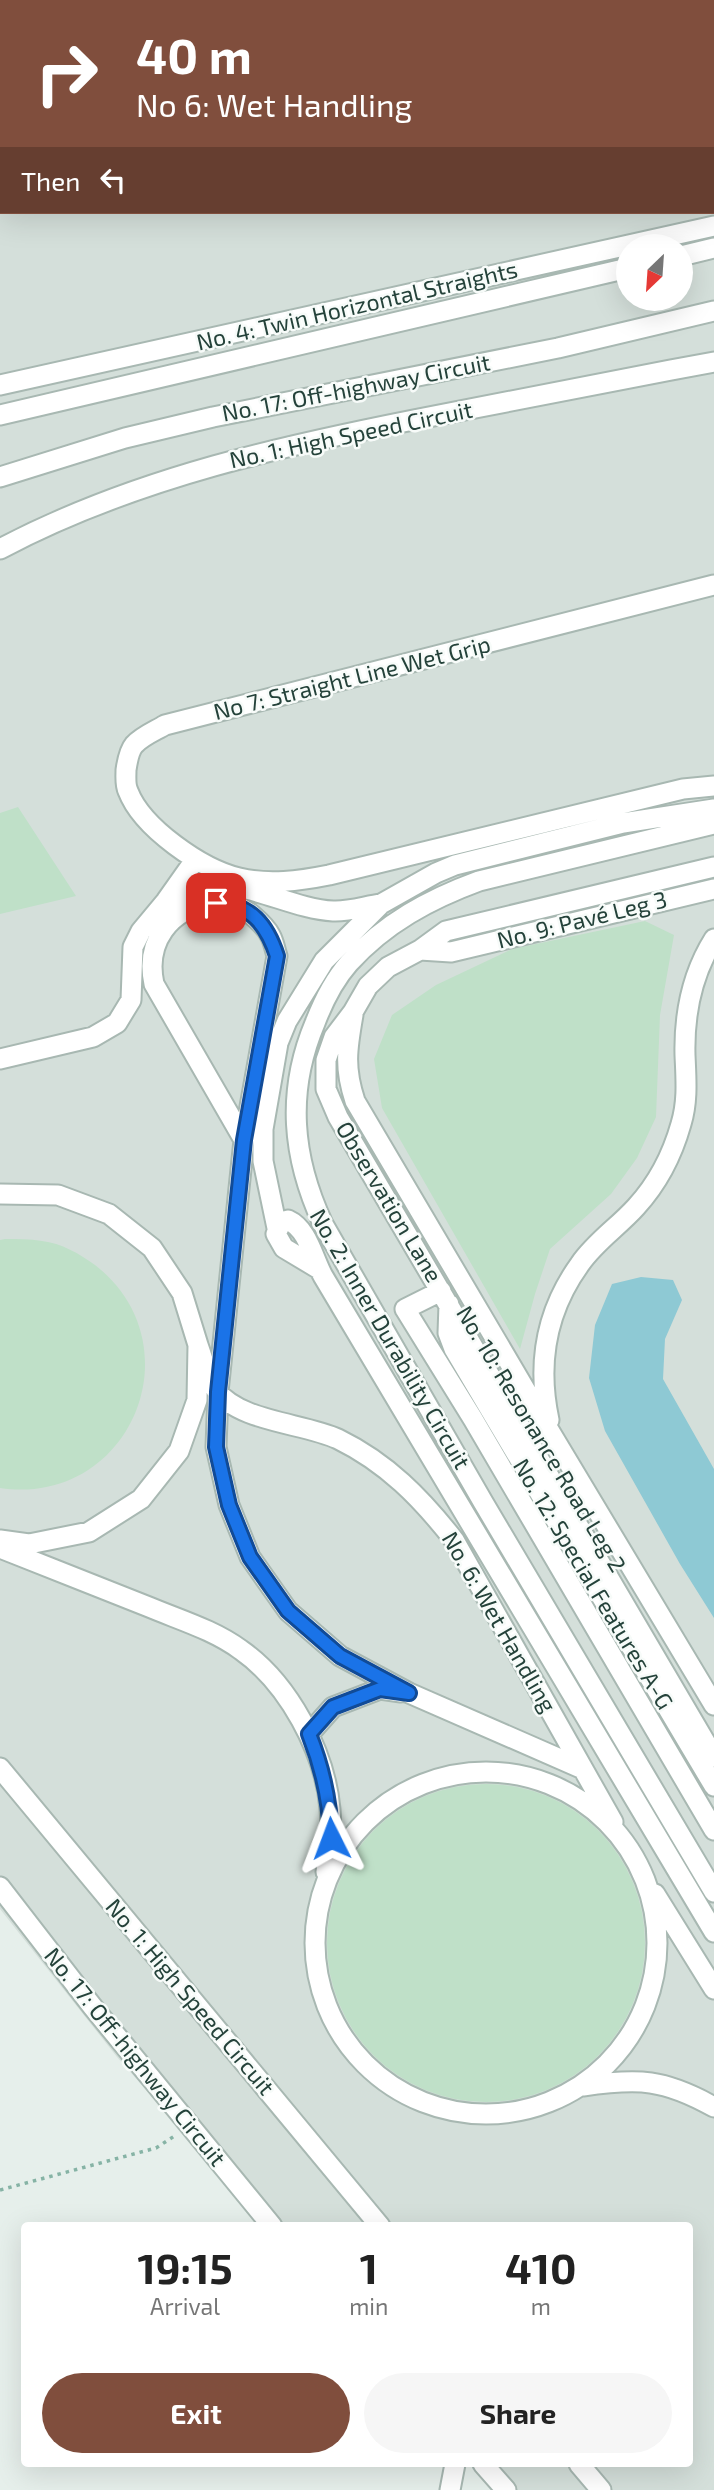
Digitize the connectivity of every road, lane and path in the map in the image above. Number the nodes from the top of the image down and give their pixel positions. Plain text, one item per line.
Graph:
1 (714, 226) edge
2 (714, 248) edge
3 (693, 253) edge
4 (616, 271) edge
5 (714, 311) edge
6 (714, 362) edge
7 (0, 385) edge
8 (0, 415) edge
9 (0, 477) edge
10 (0, 550) edge
11 (714, 585) edge
12 (714, 786) edge
13 (714, 809) edge
14 (714, 824) edge
15 (195, 860) junction
16 (714, 867) edge
17 (329, 875) junction
18 (714, 876) edge
19 (714, 889) edge
20 (166, 901) junction
21 (381, 904) junction
22 (349, 909) junction
23 (714, 939) edge
24 (420, 950) junction
25 (161, 997) junction
26 (126, 1010) junction
27 (353, 1012) junction
28 (0, 1059) edge
29 (244, 1140) junction
30 (373, 1144) junction
31 (0, 1194) edge
32 (445, 1297) junction
33 (198, 1345) junction
34 (218, 1392) junction
35 (552, 1435) junction
36 (0, 1540) edge
37 (0, 1548) edge
38 (409, 1693) junction
39 (714, 1705) edge
40 (714, 1732) edge
41 (309, 1734) junction
42 (714, 1756) edge
43 (0, 1768) edge
44 (583, 1769) junction
45 (714, 1786) edge
46 (714, 1830) edge
47 (619, 1832) junction
48 (324, 1884) junction
49 (649, 1884) junction
50 (0, 1887) edge
51 (714, 1892) edge
52 (714, 1932) edge
53 (714, 1989) edge
54 (583, 2086) junction
55 (714, 2108) edge
56 (189, 2126) junction
57 (0, 2190) edge
58 (269, 2222) edge
59 (377, 2222) edge
60 (454, 2467) edge
61 (486, 2467) edge
62 (582, 2467) edge
63 (450, 2490) edge
64 (506, 2490) edge
65 (601, 2490) edge

1 - 7 street, No. 4: Twin Horizontal Straights
2 - 3 street
4 - 8 street, No. 4: Twin Horizontal Straights
5 - 9 street, No. 17: Off-highway Circuit
6 - 10 street, No. 1: High Speed Circuit
11 - 15 street, No 7: Straight Line Wet Grip
12 - 17 street, No 7: Straight Line Wet Grip
13 - 21 street
14 - 51 street, No. 2: Inner Durability Circuit
15 - 17 street, No 7: Straight Line Wet Grip
15 - 20 street
16 - 24 street
17 - 22 street
18 - 24 street, Observation Lane
19 - 24 street, No. 9: Pavé Leg 3
20 - 22 street
20 - 26 street
21 - 22 street
21 - 52 street
23 - 35 street
24 - 27 street, Observation Lane
25 - 26 street
25 - 29 street
25 - 29 street
26 - 28 street
27 - 30 street
27 - 32 street, Observation Lane
29 - 34 street
30 - 35 street
30 - 40 street, No. 10: Resonance Road Leg 2
31 - 33 street
32 - 42 street, Observation Lane
32 - 45 street, No. 12: Special Features A-G
32 - 46 street
33 - 34 street, No. 6: Wet Handling
33 - 36 street
34 - 38 street, No. 6: Wet Handling
34 - 44 street, No. 6: Wet Handling
35 - 39 street
37 - 41 street
38 - 41 street
38 - 44 street, No. 6: Wet Handling
41 - 48 street
43 - 59 street, No. 1: High Speed Circuit
44 - 47 street, No. 6: Wet Handling
47 - 48 street
47 - 49 street, No. 6: Wet Handling
48 - 54 street
49 - 53 street, No. 6: Wet Handling
49 - 54 street
50 - 56 street, No. 17: Off-highway Circuit
54 - 55 street
56 - 57 path
56 - 58 street, No. 17: Off-highway Circuit
60 - 63 street
61 - 64 street
62 - 65 street

